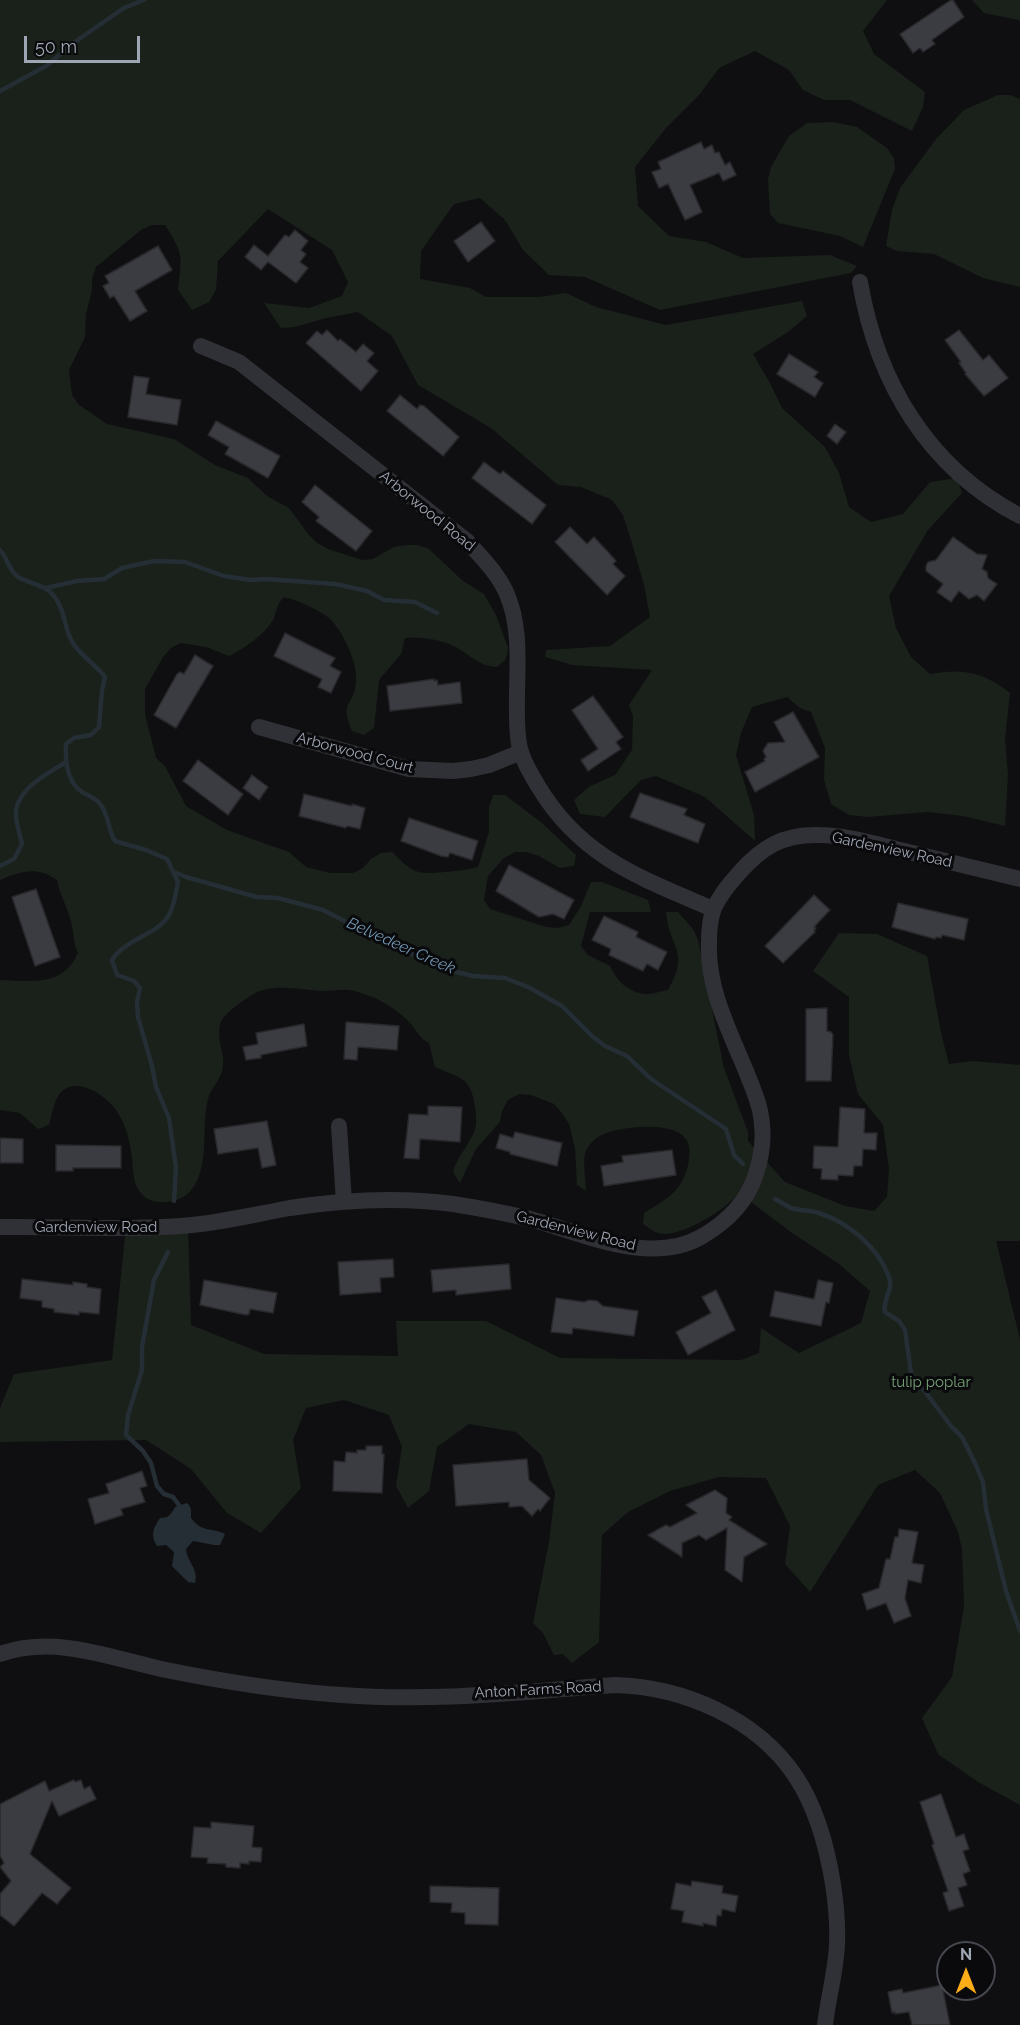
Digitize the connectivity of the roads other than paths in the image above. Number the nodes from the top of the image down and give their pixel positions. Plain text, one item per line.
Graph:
1 (861, 282) dead end
2 (201, 346) dead end
3 (1020, 516) edge
4 (259, 727) dead end
5 (521, 752) junction
6 (1020, 879) edge
7 (713, 909) junction
8 (339, 1126) dead end
9 (344, 1202) junction
10 (0, 1227) edge
11 (0, 1654) edge
12 (825, 2025) edge

1 - 3 street
2 - 5 street, Arborwood Road
4 - 5 street, Arborwood Court
5 - 7 street, Arborwood Road
6 - 7 street, Gardenview Road
7 - 9 street, Gardenview Road
8 - 9 street
9 - 10 street, Gardenview Road
11 - 12 street, Anton Farms Road

